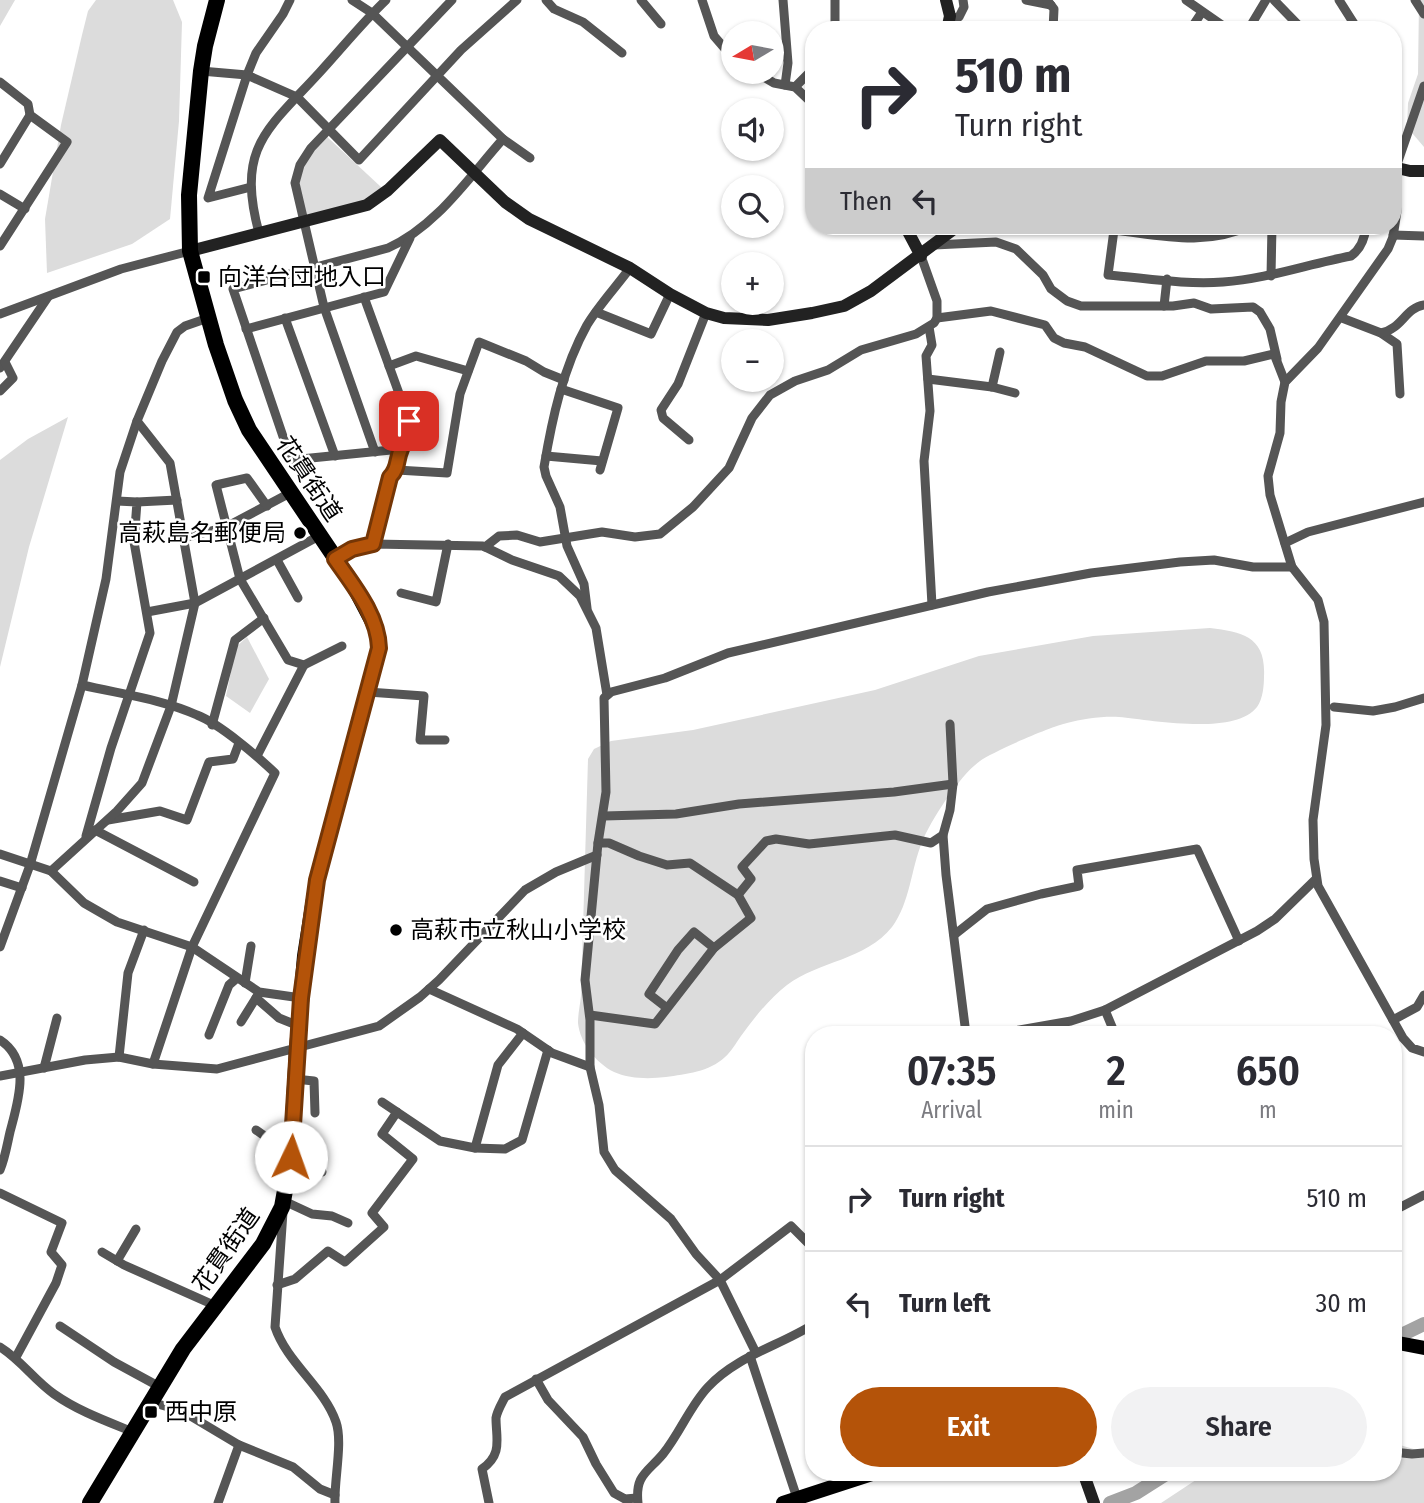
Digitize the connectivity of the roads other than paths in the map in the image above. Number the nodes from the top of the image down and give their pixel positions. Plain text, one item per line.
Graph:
1 (217, 0) edge
2 (290, 0) edge
3 (352, 0) edge
4 (386, 0) edge
5 (452, 0) edge
6 (517, 0) edge
7 (546, 0) edge
8 (641, 0) edge
9 (702, 0) edge
10 (783, 0) edge
11 (835, 0) edge
12 (946, 0) edge
13 (963, 0) edge
14 (1026, 0) edge
15 (1186, 0) edge
16 (1266, 0) edge
17 (1274, 0) edge
18 (1339, 0) edge
19 (1415, 0) edge
20 (1049, 2) edge
21 (1202, 12) junction
22 (372, 13) junction
23 (1424, 14) edge
24 (835, 21) edge
25 (948, 21) edge
26 (952, 21) edge
27 (1053, 21) edge
28 (1196, 21) edge
29 (1216, 21) edge
30 (1253, 21) edge
31 (1294, 21) edge
32 (1352, 21) edge
33 (661, 24) dead end
34 (721, 44) edge
35 (405, 47) junction
36 (622, 53) dead end
37 (201, 71) junction
38 (247, 75) junction
39 (805, 75) edge
40 (436, 77) junction
41 (0, 82) edge
42 (779, 84) edge
43 (790, 86) junction
44 (1424, 86) edge
45 (297, 97) junction
46 (805, 98) edge
47 (30, 115) junction
48 (327, 130) junction
49 (503, 139) junction
50 (1402, 145) edge
51 (530, 158) dead end
52 (0, 164) edge
53 (1402, 169) edge
54 (474, 171) junction
55 (1424, 171) edge
56 (251, 187) junction
57 (0, 194) edge
58 (25, 209) junction
59 (303, 222) junction
60 (259, 233) junction
61 (910, 235) edge
62 (946, 235) edge
63 (1113, 235) edge
64 (1163, 235) edge
65 (1221, 235) edge
66 (1272, 235) edge
67 (1364, 235) edge
68 (1393, 235) joint
69 (1424, 236) edge
70 (410, 237) junction
71 (933, 245) junction
72 (0, 246) edge
73 (190, 251) junction
74 (921, 256) junction
75 (314, 268) junction
76 (630, 268) junction
77 (1271, 276) junction
78 (1167, 279) junction
79 (670, 294) junction
80 (49, 295) junction
81 (364, 297) junction
82 (1424, 305) edge
83 (1164, 306) junction
84 (324, 307) junction
85 (596, 312) junction
86 (706, 313) junction
87 (0, 314) edge
88 (208, 318) junction
89 (285, 318) junction
90 (937, 318) junction
91 (1342, 318) junction
92 (929, 327) junction
93 (246, 329) junction
94 (1381, 333) junction
95 (1000, 352) dead end
96 (1278, 359) junction
97 (2, 365) edge
98 (389, 366) junction
99 (468, 371) junction
100 (928, 379) junction
101 (1285, 382) junction
102 (562, 385) junction
103 (992, 387) junction
104 (0, 391) edge
105 (1015, 393) dead end
106 (1400, 394) dead end
107 (137, 421) junction
108 (689, 440) dead end
109 (401, 449) junction
110 (375, 452) junction
111 (335, 456) junction
112 (546, 456) junction
113 (397, 470) junction
114 (290, 493) junction
115 (177, 500) junction
116 (117, 501) junction
117 (137, 502) junction
118 (1424, 502) edge
119 (267, 506) junction
120 (226, 527) junction
121 (319, 536) junction
122 (184, 538) junction
123 (565, 538) junction
124 (1285, 543) junction
125 (373, 544) junction
126 (448, 544) junction
127 (485, 547) junction
128 (335, 559) junction
129 (277, 560) junction
130 (1292, 567) junction
131 (240, 579) junction
132 (401, 593) dead end
133 (298, 598) dead end
134 (195, 603) junction
135 (932, 605) junction
136 (587, 608) junction
137 (147, 612) junction
138 (264, 618) junction
139 (342, 646) dead end
140 (304, 665) junction
141 (82, 685) junction
142 (368, 692) junction
143 (607, 695) junction
144 (129, 696) junction
145 (1424, 698) edge
146 (171, 706) junction
147 (1334, 707) dead end
148 (950, 724) dead end
149 (212, 725) junction
150 (445, 739) dead end
151 (239, 743) junction
152 (257, 756) junction
153 (953, 784) junction
154 (604, 816) junction
155 (106, 820) junction
156 (95, 830) junction
157 (943, 835) junction
158 (86, 838) junction
159 (598, 843) junction
160 (0, 853) edge
161 (597, 855) junction
162 (30, 865) junction
163 (51, 871) junction
164 (1316, 879) junction
165 (0, 881) edge
166 (194, 881) dead end
167 (22, 888) junction
168 (738, 895) junction
169 (144, 930) junction
170 (954, 935) junction
171 (1239, 941) junction
172 (251, 946) dead end
173 (0, 947) edge
174 (192, 947) junction
175 (714, 947) junction
176 (241, 981) junction
177 (429, 989) junction
178 (258, 995) junction
179 (1424, 995) edge
180 (301, 998) junction
181 (667, 1008) junction
182 (1105, 1010) junction
183 (590, 1015) junction
184 (57, 1018) dead end
185 (1393, 1020) junction
186 (241, 1022) dead end
187 (299, 1026) junction
188 (965, 1026) edge
189 (1043, 1026) edge
190 (1112, 1026) edge
191 (1397, 1026) edge
192 (523, 1033) junction
193 (209, 1035) dead end
194 (1402, 1035) edge
195 (0, 1040) edge
196 (297, 1049) junction
197 (548, 1050) junction
198 (1424, 1052) edge
199 (119, 1058) junction
200 (153, 1064) junction
201 (590, 1067) junction
202 (44, 1068) junction
203 (20, 1072) junction
204 (0, 1076) edge
205 (295, 1079) junction
206 (382, 1102) dead end
207 (397, 1112) junction
208 (315, 1113) dead end
209 (256, 1130) dead end
210 (293, 1142) junction
211 (475, 1148) junction
212 (0, 1170) edge
213 (290, 1170) junction
214 (322, 1172) dead end
215 (0, 1193) edge
216 (1424, 1195) edge
217 (283, 1204) junction
218 (1402, 1206) edge
219 (348, 1223) dead end
220 (136, 1229) dead end
221 (805, 1240) edge
222 (102, 1252) dead end
223 (117, 1261) junction
224 (720, 1280) junction
225 (277, 1285) junction
226 (216, 1306) junction
227 (60, 1326) dead end
228 (805, 1329) edge
229 (1402, 1344) edge
230 (0, 1347) edge
231 (1420, 1347) edge
232 (753, 1355) junction
233 (16, 1357) junction
234 (536, 1379) junction
235 (160, 1387) junction
236 (151, 1402) junction
237 (133, 1432) junction
238 (239, 1446) junction
239 (1402, 1453) edge
240 (1424, 1453) edge
241 (853, 1481) edge
242 (1086, 1481) edge
243 (335, 1499) edge
244 (1093, 1499) edge
245 (637, 1500) edge
246 (800, 1500) edge
247 (90, 1503) edge
248 (218, 1503) edge
249 (489, 1503) edge
250 (783, 1503) edge

1 - 37 highway, 花貫街道
2 - 38 street
3 - 22 street
4 - 22 street
5 - 35 street
6 - 40 street
7 - 36 street
8 - 33 street
9 - 34 street
10 - 43 street
11 - 24 street
12 - 25 street
13 - 26 street
14 - 20 street
15 - 21 street
16 - 30 street
17 - 31 street
18 - 32 street
19 - 23 street
20 - 27 street
21 - 28 street
21 - 29 street
22 - 35 street
22 - 45 street
35 - 40 street
35 - 48 street
37 - 38 street
37 - 73 highway, 花貫街道
38 - 45 street
38 - 56 street
39 - 43 street
40 - 48 street
40 - 49 street
41 - 47 street
42 - 43 street
43 - 46 street
44 - 50 street
45 - 48 street
45 - 56 street
47 - 52 street
47 - 58 street
48 - 59 street
49 - 51 street
49 - 54 street
53 - 55 street
54 - 59 street
54 - 70 street
54 - 76 street
56 - 60 street
57 - 58 street
58 - 72 street
59 - 60 street
59 - 75 street
60 - 73 street
61 - 74 street
62 - 71 street
63 - 78 street
64 - 65 street
66 - 77 street
67 - 77 street
68 - 69 street
68 - 91 street
70 - 75 street
70 - 81 street
71 - 74 street
71 - 83 street
73 - 80 street
73 - 88 highway, 花貫街道
74 - 86 street
74 - 90 street
75 - 84 street
75 - 93 street
76 - 79 street
76 - 85 street
77 - 78 street
78 - 83 street
79 - 85 street
79 - 86 street
80 - 87 street
80 - 97 street
81 - 84 street
81 - 98 street
82 - 94 street
83 - 96 street
84 - 89 street
84 - 110 street
85 - 102 street
86 - 108 street
88 - 107 street
88 - 114 highway, 花貫街道
89 - 93 street
89 - 111 street
90 - 92 street
90 - 96 street
91 - 94 street
91 - 101 street
92 - 100 street
92 - 123 street
93 - 111 street
94 - 106 street
95 - 103 street
96 - 101 street
97 - 104 street
98 - 99 street
98 - 109 street
99 - 102 street
99 - 113 street
100 - 103 street
100 - 135 street
101 - 124 street
102 - 112 street
102 - 112 street
103 - 105 street
107 - 115 street
107 - 116 street
109 - 110 street
109 - 113 street
110 - 111 street
112 - 123 street
113 - 125 street
114 - 119 street
114 - 121 highway, 花貫街道
115 - 117 street
115 - 122 street
116 - 117 street
116 - 141 street
117 - 137 street
118 - 124 street
119 - 120 street
119 - 120 street
120 - 122 street
120 - 131 street
121 - 128 highway, 花貫街道
121 - 129 street
122 - 134 street
123 - 127 street
123 - 136 street
124 - 130 street
125 - 126 street
125 - 128 street
126 - 127 street
126 - 132 street
127 - 136 street
128 - 142 highway, 花貫街道
129 - 131 street
129 - 133 street
130 - 135 street
130 - 164 street
131 - 134 street
131 - 138 street
134 - 137 street
134 - 146 street
135 - 143 street
136 - 143 street
137 - 144 street
138 - 140 street
138 - 149 street
139 - 140 street
140 - 152 street
141 - 144 street
141 - 162 street
142 - 150 street
142 - 180 highway, 花貫街道
143 - 154 street
144 - 146 street
144 - 158 street
145 - 147 street
146 - 149 street
146 - 155 street
148 - 153 street
149 - 151 street
151 - 152 street
151 - 155 street
152 - 174 street
153 - 154 street
153 - 157 street
154 - 159 street
155 - 156 street
156 - 158 street
156 - 166 street
157 - 168 street
157 - 170 street
158 - 163 street
159 - 161 street
159 - 168 street
160 - 162 street
161 - 177 street
161 - 183 street
162 - 163 street
162 - 167 street
163 - 169 street
164 - 171 street
164 - 185 street
165 - 167 street
167 - 173 street
168 - 175 street
169 - 174 street
169 - 199 street
170 - 171 street
170 - 188 street
171 - 182 street
172 - 176 street
174 - 176 street
174 - 200 street
175 - 181 street
175 - 181 street
176 - 178 street
176 - 193 street
177 - 192 street
177 - 196 street
178 - 180 street
178 - 186 street
178 - 187 street
179 - 185 street
180 - 187 highway, 花貫街道
181 - 183 street
182 - 189 street
182 - 190 street
183 - 201 street
184 - 202 street
185 - 191 street
187 - 196 highway, 花貫街道
192 - 197 street
192 - 211 street
194 - 198 street
195 - 203 street
196 - 200 street
196 - 205 highway, 花貫街道
197 - 201 street
197 - 211 street
199 - 200 street
199 - 202 street
201 - 224 street
202 - 203 street
203 - 204 street
203 - 212 street
205 - 208 street
205 - 210 highway, 花貫街道
206 - 207 street
207 - 211 street
207 - 225 street
209 - 210 street
210 - 213 highway, 花貫街道
213 - 214 street
213 - 217 highway, 花貫街道
215 - 233 street
216 - 218 street
217 - 219 street
217 - 225 street
217 - 226 highway, 花貫街道
220 - 223 street
221 - 224 street
222 - 223 street
223 - 226 street
224 - 232 street
224 - 234 street
225 - 243 street
226 - 235 highway, 花貫街道
227 - 235 street
228 - 232 street
229 - 231 main road
230 - 233 street
232 - 245 street
232 - 246 street
233 - 237 street
234 - 245 street
234 - 249 street
235 - 236 highway, 花貫街道
236 - 237 highway, 花貫街道
236 - 238 street
237 - 247 highway, 花貫街道
238 - 243 street
238 - 248 street
239 - 240 street
241 - 246 main road
242 - 244 street
246 - 250 main road

